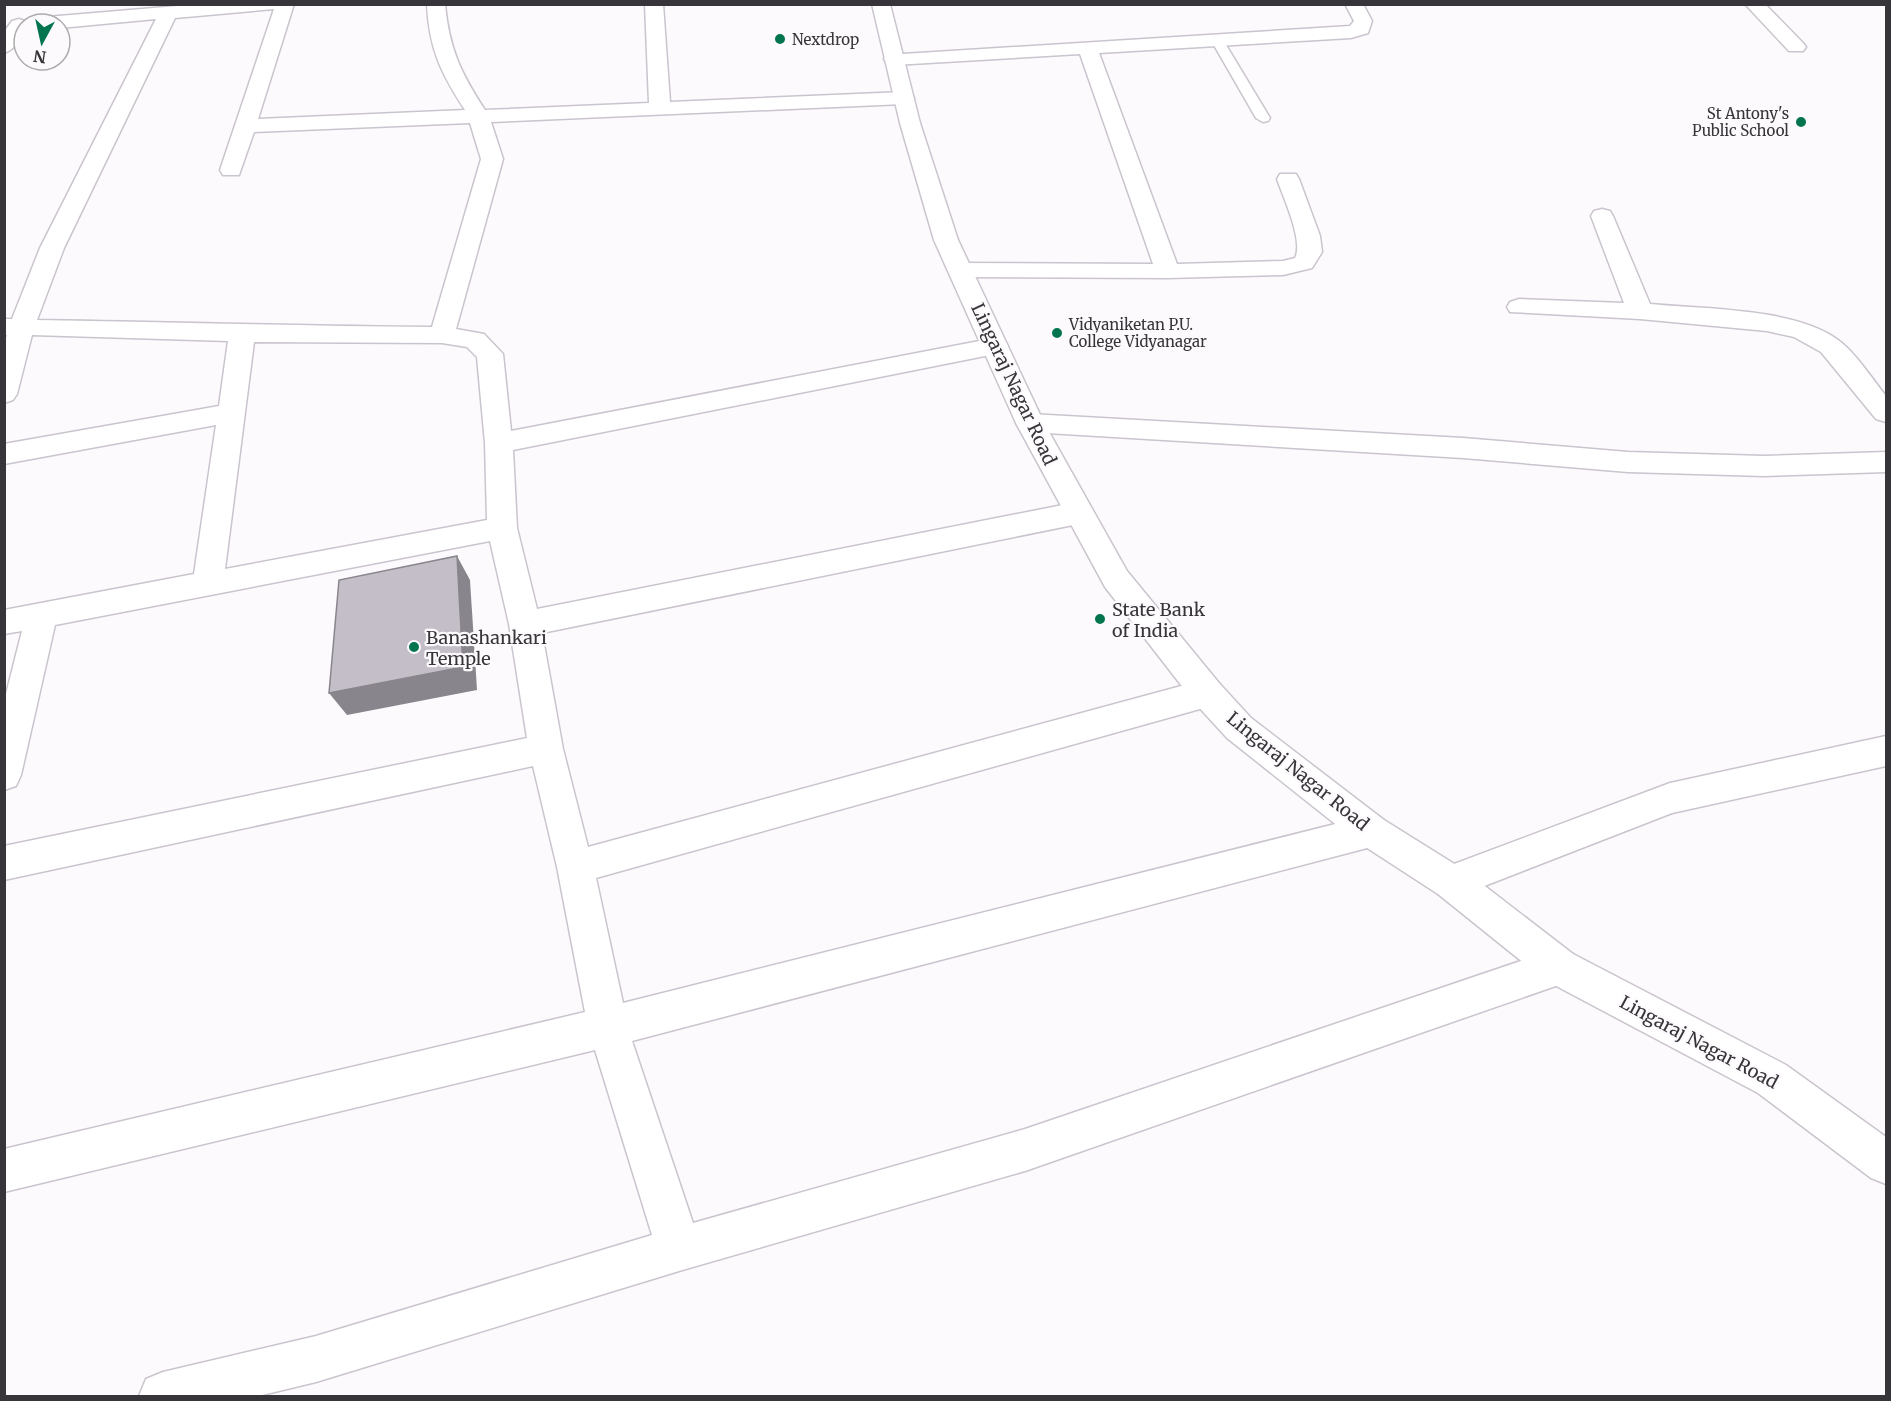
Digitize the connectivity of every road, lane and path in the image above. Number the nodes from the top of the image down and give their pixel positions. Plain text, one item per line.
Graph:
1 (273, 4) edge
2 (285, 4) edge
3 (436, 4) edge
4 (654, 4) edge
5 (881, 4) edge
6 (1354, 4) edge
7 (1754, 4) edge
8 (168, 14) junction
9 (72, 21) edge
10 (1217, 40) junction
11 (1796, 47) dead end
12 (1088, 48) junction
13 (894, 59) junction
14 (904, 98) junction
15 (660, 108) junction
16 (478, 115) junction
17 (1263, 118) dead end
18 (244, 126) junction
19 (231, 170) dead end
20 (1288, 179) dead end
21 (1602, 216) dead end
22 (960, 270) junction
23 (1168, 271) junction
24 (1519, 307) dead end
25 (1640, 311) junction
26 (13, 327) edge
27 (242, 334) junction
28 (442, 335) junction
29 (995, 346) junction
30 (4, 394) edge
31 (231, 413) junction
32 (1887, 413) edge
33 (1030, 423) junction
34 (499, 443) junction
35 (4, 454) edge
36 (1887, 462) edge
37 (1078, 513) junction
38 (502, 528) junction
39 (208, 583) junction
40 (42, 614) junction
41 (4, 622) edge
42 (525, 624) junction
43 (1207, 693) junction
44 (546, 749) junction
45 (1887, 751) edge
46 (4, 775) edge
47 (1371, 831) junction
48 (4, 863) edge
49 (575, 867) junction
50 (1451, 882) junction
51 (1559, 966) junction
52 (608, 1027) junction
53 (1887, 1163) edge
54 (4, 1171) edge
55 (679, 1249) junction
56 (163, 1396) edge

1 - 8 street
2 - 18 street
3 - 16 street
4 - 15 street
5 - 13 street, Lingaraj Nagar Road
6 - 10 street
7 - 11 street
8 - 9 street
8 - 26 street
10 - 12 street
10 - 17 lane
12 - 13 street
12 - 23 street
13 - 14 street, Lingaraj Nagar Road
14 - 15 street
14 - 22 street, Lingaraj Nagar Road
15 - 16 street
16 - 18 street
16 - 28 street
18 - 19 street
20 - 23 street
21 - 25 street
22 - 23 street
22 - 29 street, Lingaraj Nagar Road
24 - 25 street
25 - 32 street
26 - 27 street
26 - 30 street
27 - 28 street
27 - 31 street
28 - 34 street
29 - 33 street, Lingaraj Nagar Road
29 - 34 street
31 - 35 street
31 - 39 street
33 - 36 street
33 - 37 street, Lingaraj Nagar Road
34 - 38 street
37 - 42 street
37 - 43 street, Lingaraj Nagar Road
38 - 39 street
38 - 42 street
39 - 40 street
40 - 41 street
40 - 46 street
42 - 44 street
43 - 47 street, Lingaraj Nagar Road
43 - 49 street
44 - 48 street
44 - 49 street
45 - 50 street
47 - 50 street, Lingaraj Nagar Road
47 - 52 street
49 - 52 street
50 - 51 street, Lingaraj Nagar Road
51 - 53 street, Lingaraj Nagar Road
51 - 55 street
52 - 54 street
52 - 55 street
55 - 56 street

